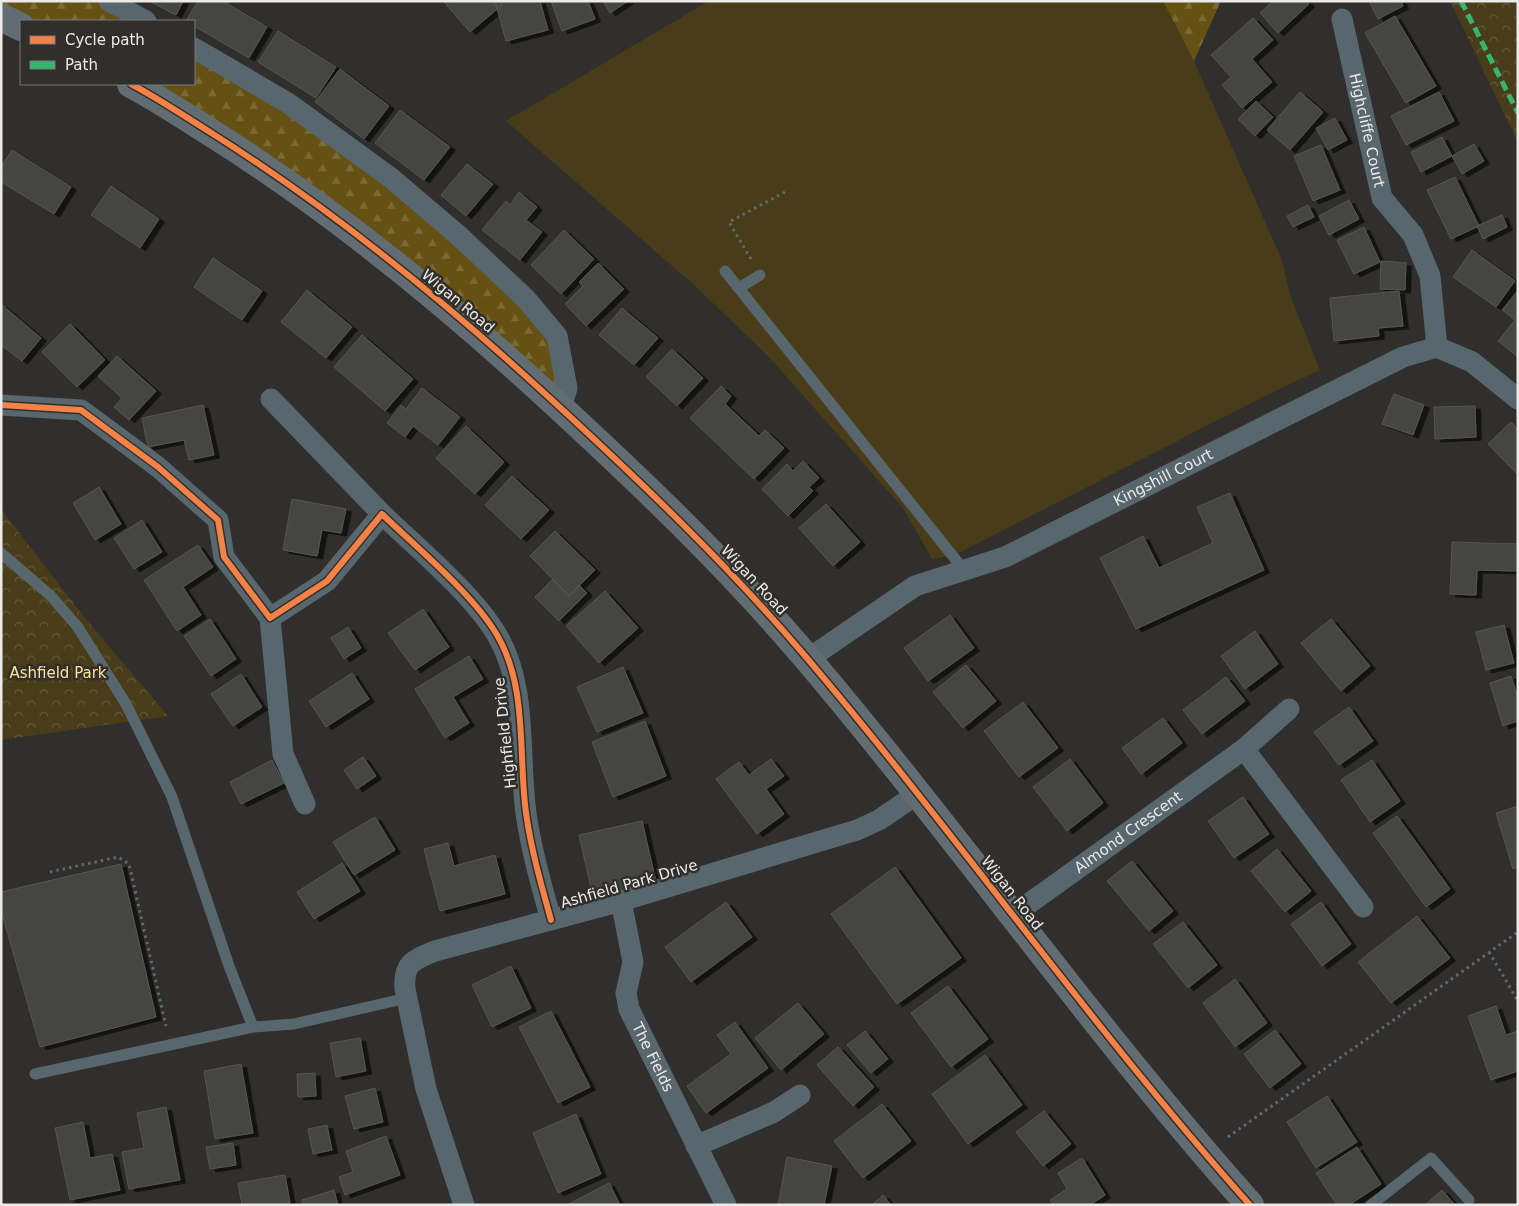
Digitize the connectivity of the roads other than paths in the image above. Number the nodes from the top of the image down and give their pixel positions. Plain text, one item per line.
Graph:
1 (109, 1) edge
2 (1, 17) edge
3 (1342, 19) dead end
4 (144, 20) edge
5 (20, 26) edge
6 (195, 49) edge
7 (133, 85) edge
8 (725, 271) dead end
9 (759, 274) road end
10 (739, 288) junction
11 (1437, 347) junction
12 (271, 399) dead end
13 (1518, 399) edge
14 (1, 405) edge
15 (561, 408) junction
16 (382, 514) junction
17 (1, 553) edge
18 (964, 570) junction
19 (270, 618) junction
20 (808, 660) junction
21 (1289, 708) dead end
22 (1244, 749) junction
23 (917, 794) junction
24 (305, 804) dead end
25 (621, 901) junction
26 (1363, 907) dead end
27 (1013, 914) junction
28 (551, 920) junction
29 (407, 998) junction
30 (253, 1027) junction
31 (36, 1074) dead end
32 (800, 1094) dead end
33 (696, 1146) junction
34 (1469, 1200) dead end
35 (464, 1205) edge
36 (726, 1205) edge
37 (1250, 1205) edge
38 (1371, 1205) edge

1 - 4 street
2 - 5 highway
3 - 11 street, Highcliffe Court
6 - 15 street
7 - 15 highway, Wigan Road
8 - 10 lane
9 - 10 lane
10 - 18 lane
11 - 13 street
11 - 18 street, Kingshill Court
12 - 16 street, Highfield Drive
14 - 19 street
15 - 20 highway, Wigan Road
16 - 19 street
16 - 28 street, Highfield Drive
17 - 30 lane
18 - 20 street, Kingshill Court
19 - 24 street
20 - 23 highway, Wigan Road
21 - 22 street, Almond Crescent
22 - 26 street
22 - 27 street, Almond Crescent
23 - 25 street, Ashfield Park Drive
23 - 27 highway, Wigan Road
25 - 28 street, Ashfield Park Drive
25 - 33 street, The Fields
27 - 37 highway, Wigan Road
28 - 29 street, Ashfield Park Drive
29 - 30 lane
29 - 35 street, Ashfield Park Drive
30 - 31 lane
32 - 33 street
33 - 36 street, The Fields
34 - 38 lane

